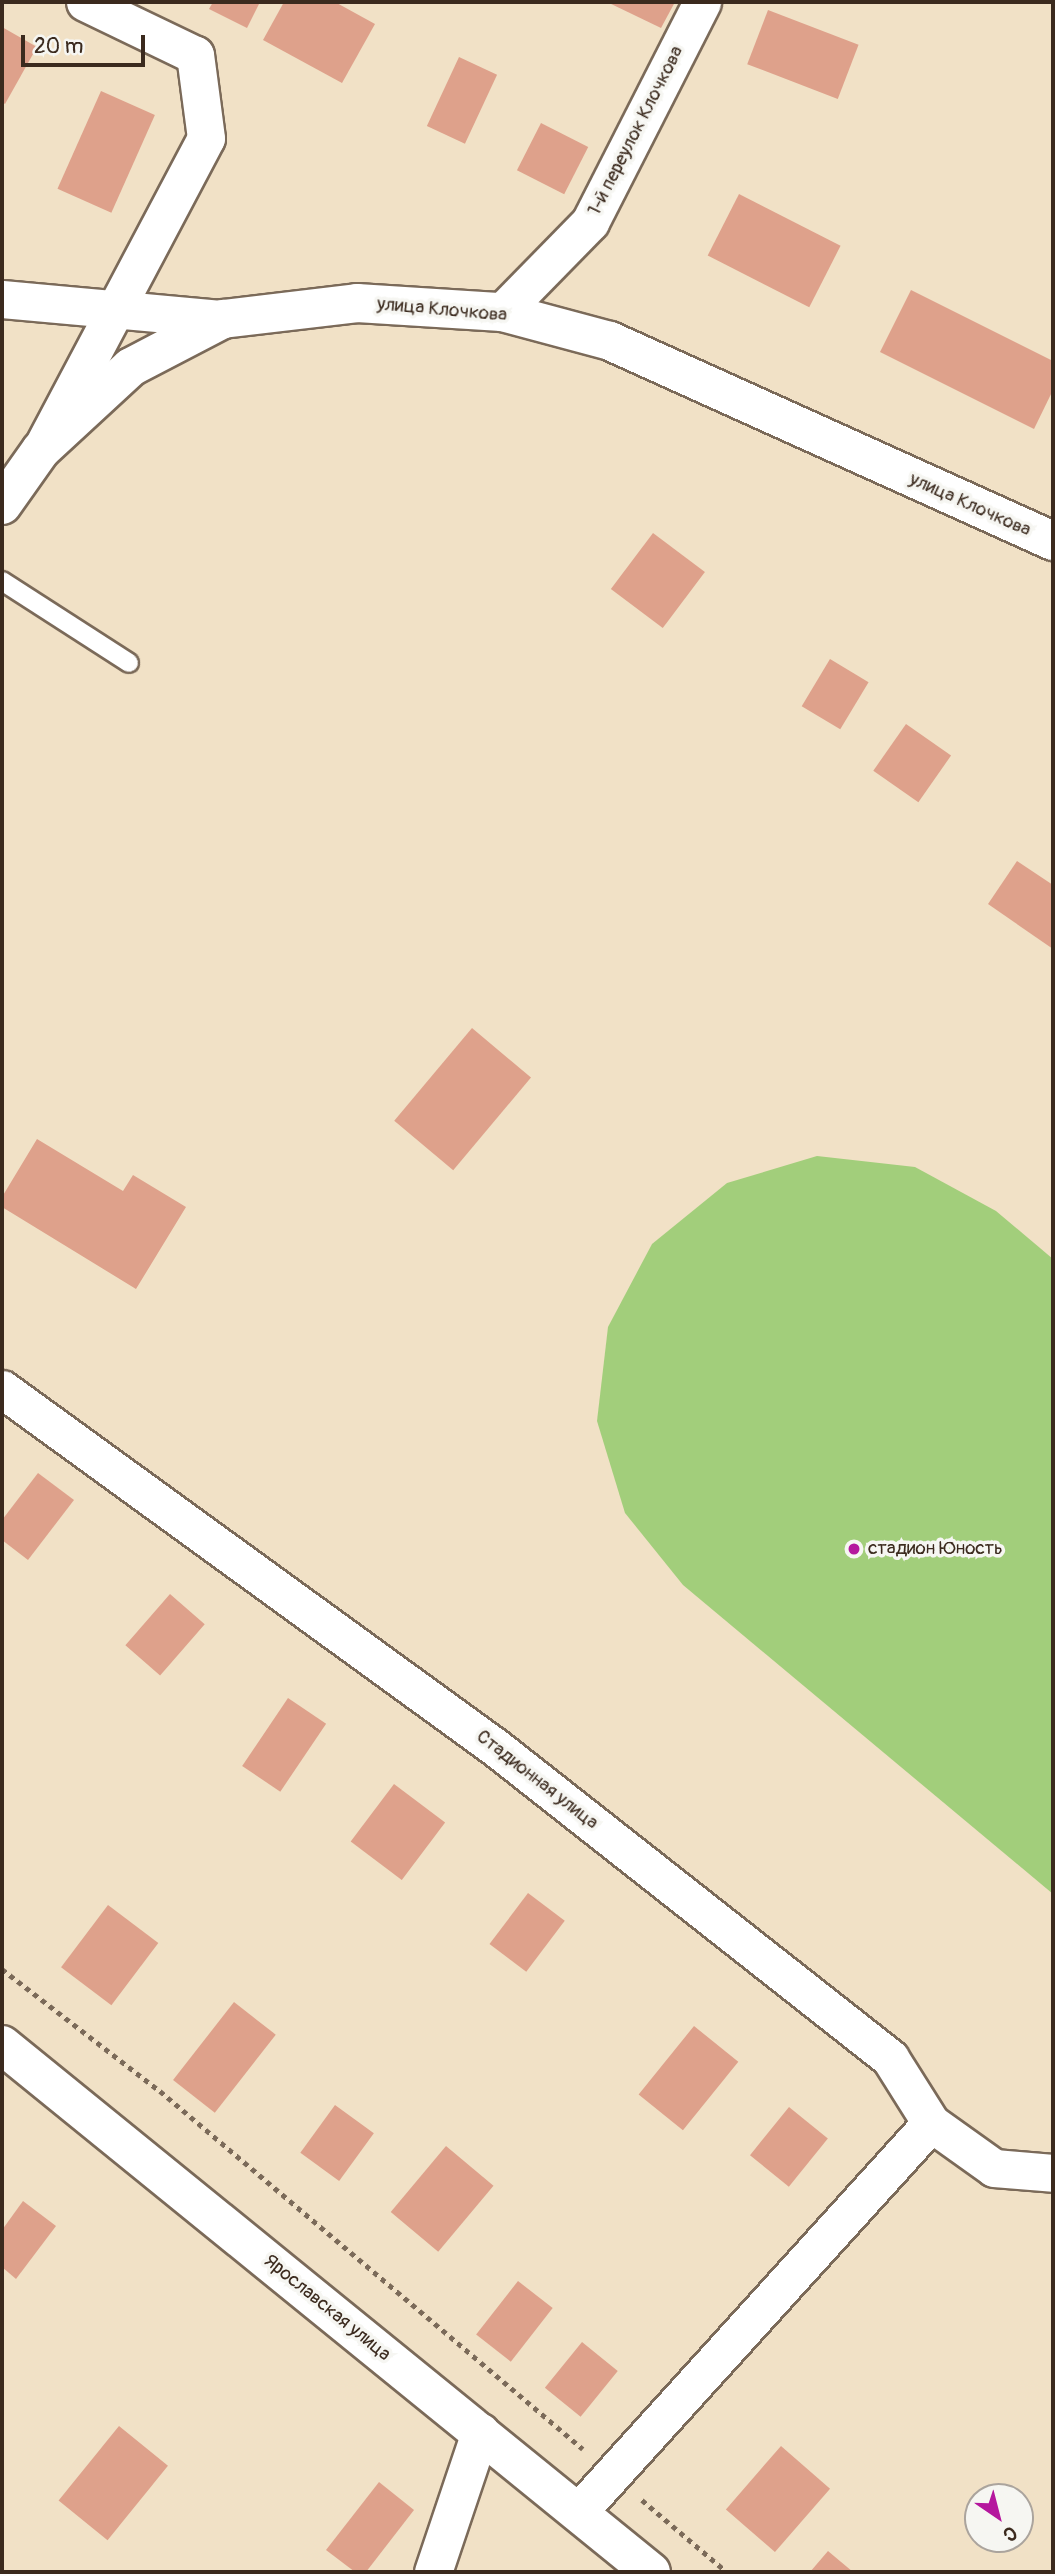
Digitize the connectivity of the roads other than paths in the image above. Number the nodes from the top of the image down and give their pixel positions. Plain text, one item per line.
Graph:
1 (85, 2) edge
2 (702, 2) edge
3 (2, 299) edge
4 (112, 310) junction
5 (502, 312) junction
6 (223, 318) junction
7 (41, 450) junction
8 (2, 505) edge
9 (1053, 541) edge
10 (2, 581) edge
11 (129, 663) dead end
12 (2, 1389) edge
13 (2, 2045) edge
14 (931, 2123) junction
15 (1053, 2173) edge
16 (481, 2431) junction
17 (579, 2511) junction
18 (433, 2572) edge
19 (651, 2572) edge

1 - 4 street
2 - 5 street, 1-й переулок Клочкова
3 - 4 street
4 - 6 street
4 - 7 street
5 - 6 street, улица Клочкова
5 - 9 street, улица Клочкова
6 - 7 street, улица Клочкова
7 - 8 street, улица Клочкова
10 - 11 lane
12 - 14 street, Стадионная улица
13 - 16 street, Ярославская улица
14 - 15 street, Стадионная улица
14 - 17 street
16 - 17 street, Ярославская улица
16 - 18 street
17 - 19 street, Ярославская улица

